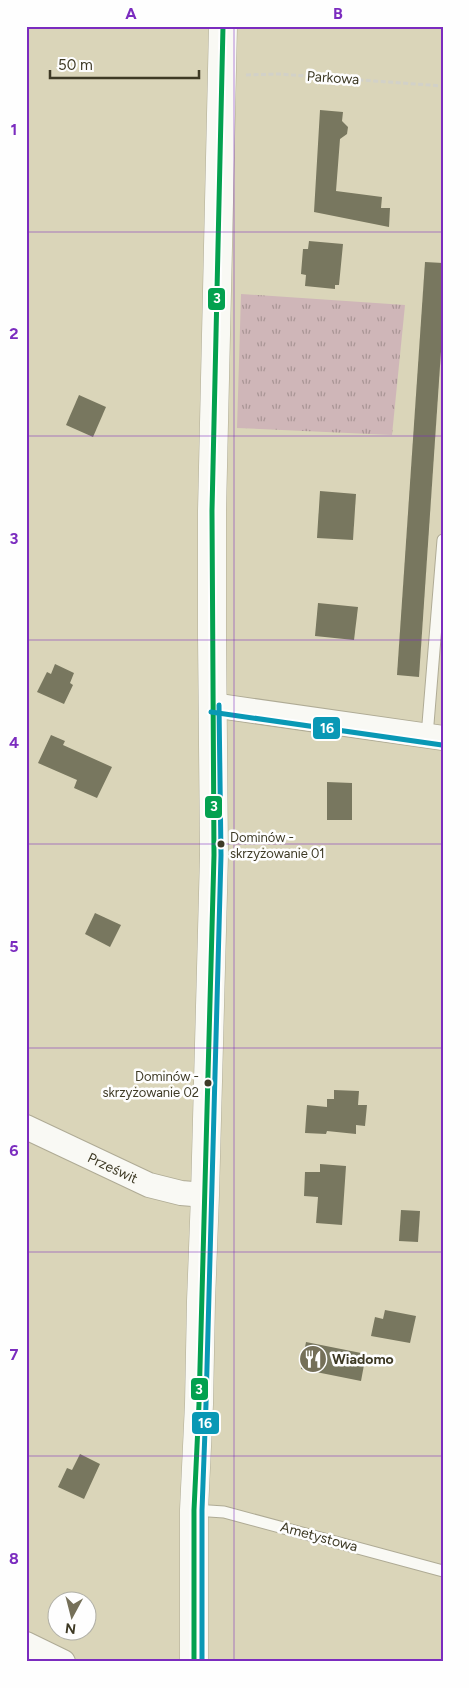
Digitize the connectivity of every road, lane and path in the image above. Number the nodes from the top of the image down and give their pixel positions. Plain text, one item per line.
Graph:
1 (223, 26) edge
2 (222, 75) junction
3 (443, 86) edge
4 (443, 540) edge
5 (212, 705) junction
6 (435, 737) edge
7 (26, 1127) edge
8 (205, 1195) junction
9 (194, 1510) junction
10 (443, 1571) edge
11 (26, 1644) edge
12 (26, 1654) edge
13 (44, 1662) edge
14 (63, 1662) edge
15 (194, 1662) edge

1 - 2 street
2 - 3 path, Parkowa
2 - 5 street
4 - 6 lane
5 - 6 street
5 - 8 street
7 - 8 street, Prześwit
8 - 9 street
9 - 10 lane, Ametystowa
9 - 15 street
11 - 14 street
12 - 13 lane

